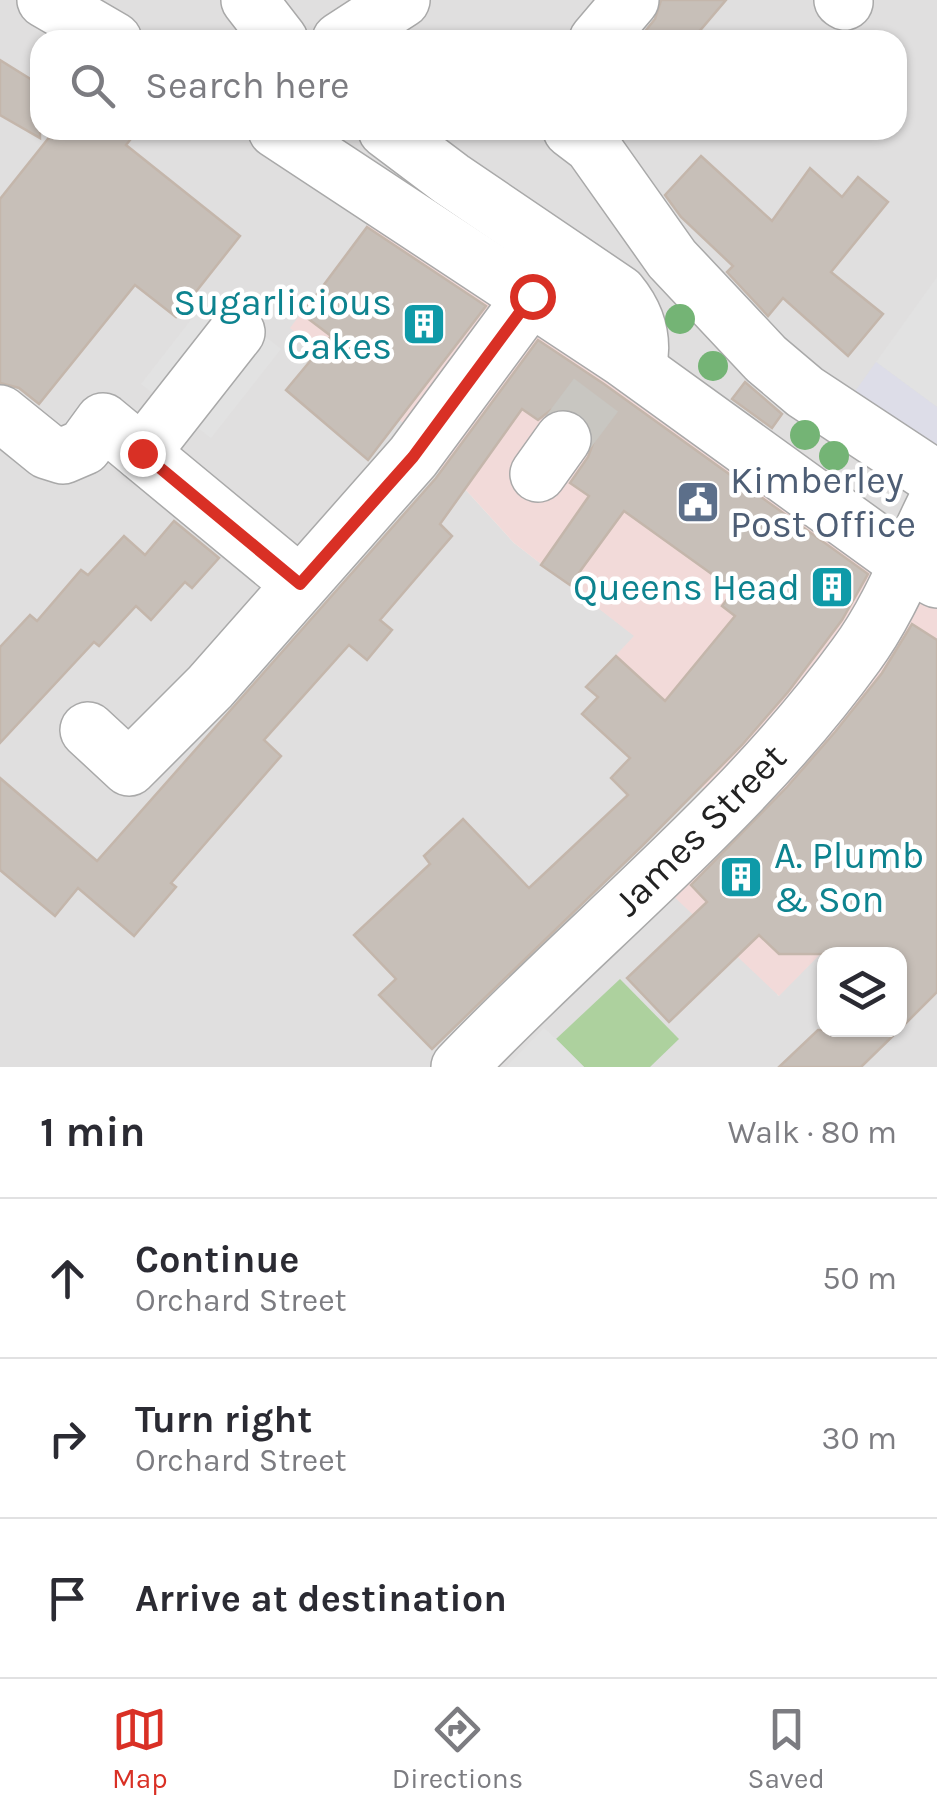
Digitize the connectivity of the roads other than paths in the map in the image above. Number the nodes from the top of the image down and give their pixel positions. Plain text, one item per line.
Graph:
1 (45, 0) edge
2 (250, 0) edge
3 (631, 0) edge
4 (97, 30) edge
5 (272, 30) edge
6 (605, 30) edge
7 (291, 140) edge
8 (400, 140) edge
9 (584, 140) edge
10 (532, 296) junction
11 (237, 332) dead end
12 (622, 370) junction
13 (0, 413) edge
14 (122, 437) junction
15 (937, 479) edge
16 (937, 500) edge
17 (922, 572) edge
18 (300, 584) junction
19 (88, 730) dead end
20 (459, 1067) edge

1 - 4 street
2 - 5 street
3 - 6 street
7 - 10 street
8 - 12 street
9 - 15 street
10 - 12 street
10 - 18 street
11 - 14 street
12 - 17 street
13 - 14 street
14 - 18 street
16 - 17 street, James Street
17 - 20 street, James Street
18 - 19 street

